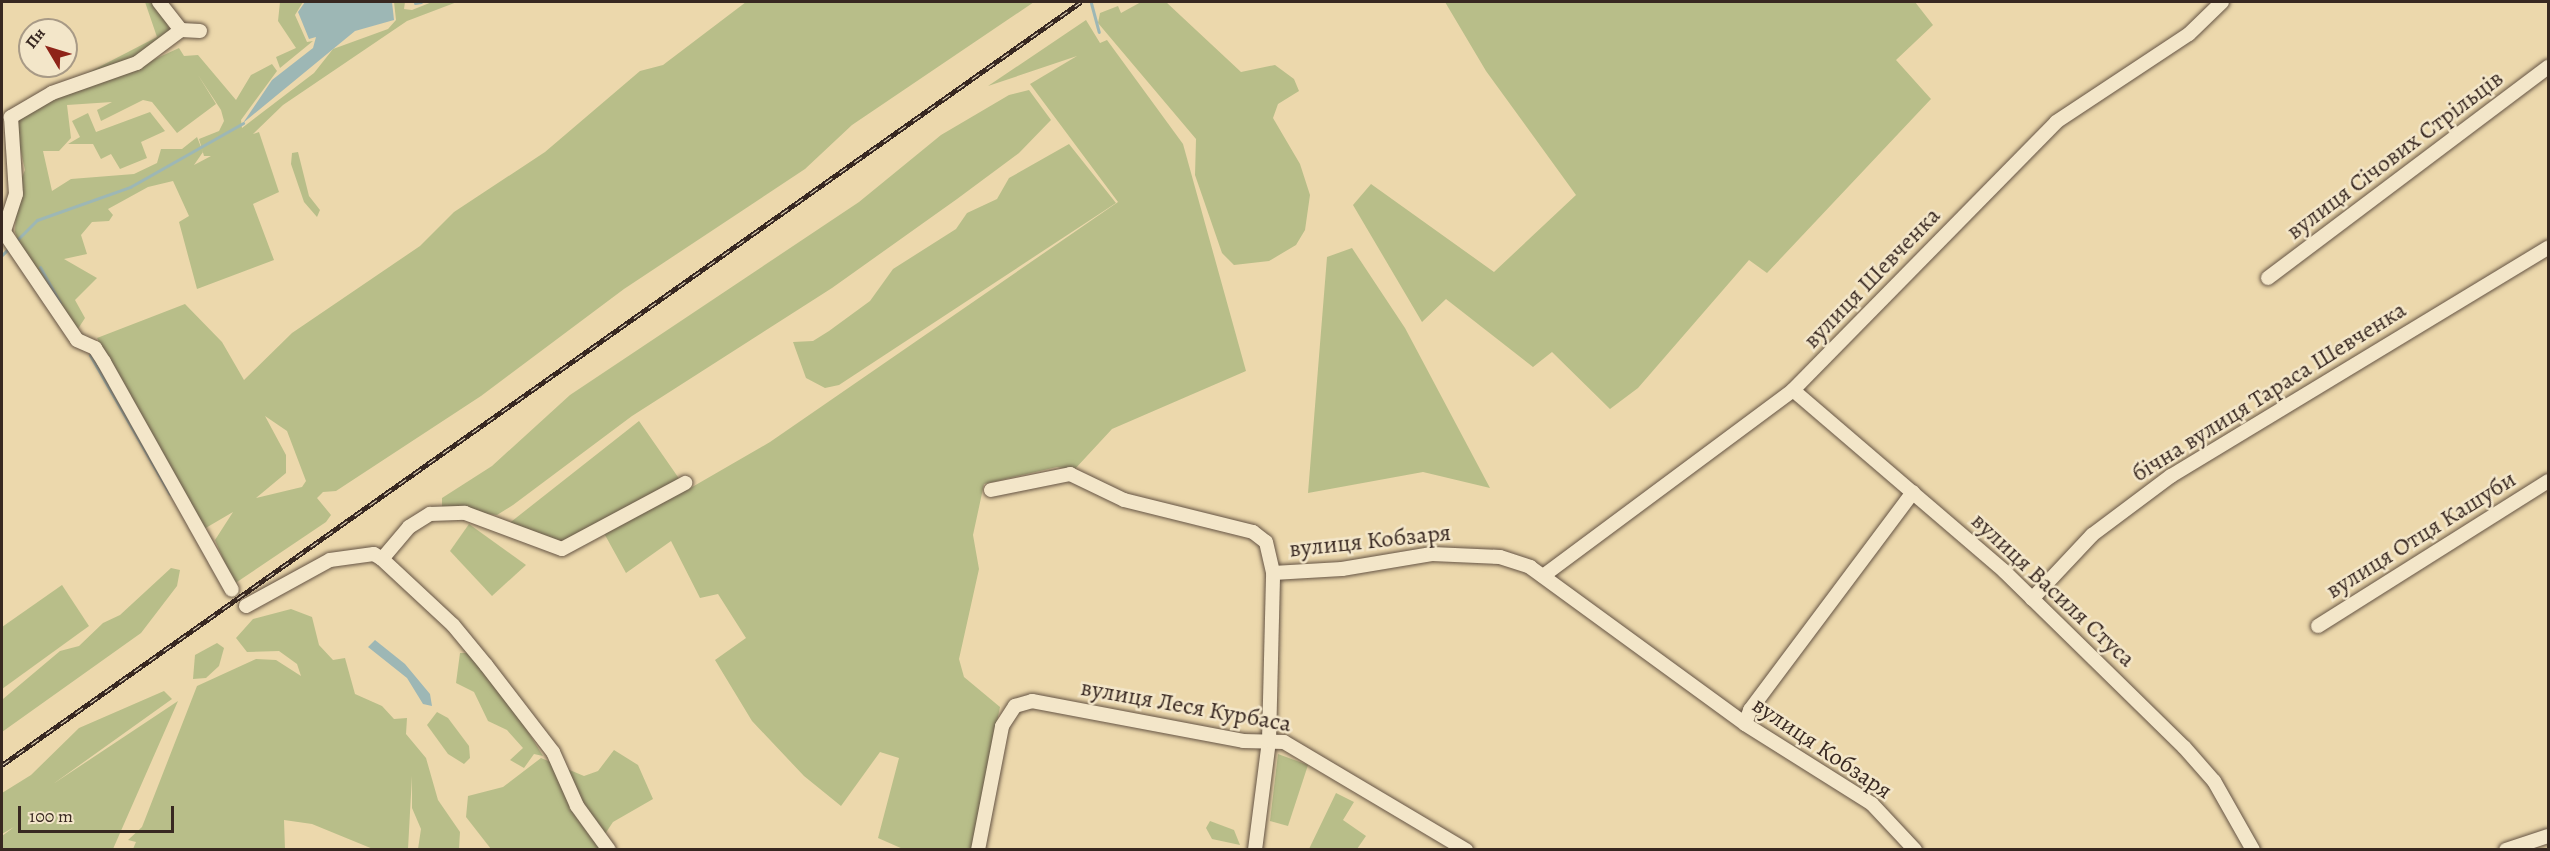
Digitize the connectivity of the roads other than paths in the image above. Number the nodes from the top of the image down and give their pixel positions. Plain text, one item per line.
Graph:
1 (159, 2) edge
2 (2222, 2) edge
3 (181, 30) junction
4 (200, 31) dead end
5 (2548, 67) edge
6 (2548, 248) edge
7 (2268, 278) dead end
8 (1793, 390) junction
9 (2548, 481) edge
10 (685, 483) dead end
11 (991, 490) dead end
12 (1913, 492) junction
13 (382, 559) junction
14 (1274, 573) junction
15 (1542, 576) junction
16 (232, 590) dead end
17 (2032, 599) junction
18 (246, 606) dead end
19 (2318, 626) dead end
20 (1745, 724) junction
21 (1269, 741) junction
22 (2548, 836) edge
23 (609, 849) edge
24 (978, 849) edge
25 (1255, 849) edge
26 (1466, 849) edge
27 (1915, 849) edge
28 (2253, 849) edge
29 (2506, 849) edge

1 - 3 street
2 - 8 street, вулиця Шевченка
3 - 4 street
3 - 16 street
5 - 7 street, вулиця Січових Стрільців
6 - 17 street, бічна вулиця Тараса Шевченка
8 - 12 street, вулиця Василя Стуса
8 - 15 street, вулиця Шевченка
9 - 19 street, вулиця Отця Кашуби
10 - 13 street
11 - 14 street, вулиця Кобзаря
12 - 17 street, вулиця Василя Стуса
12 - 20 street
13 - 18 street
13 - 23 street
14 - 15 street, вулиця Кобзаря
14 - 21 street
15 - 20 street, вулиця Кобзаря
17 - 28 street, вулиця Василя Стуса
20 - 27 street, вулиця Кобзаря
21 - 24 street, вулиця Леся Курбаса
21 - 25 street
21 - 26 street, вулиця Леся Курбаса
22 - 29 street

